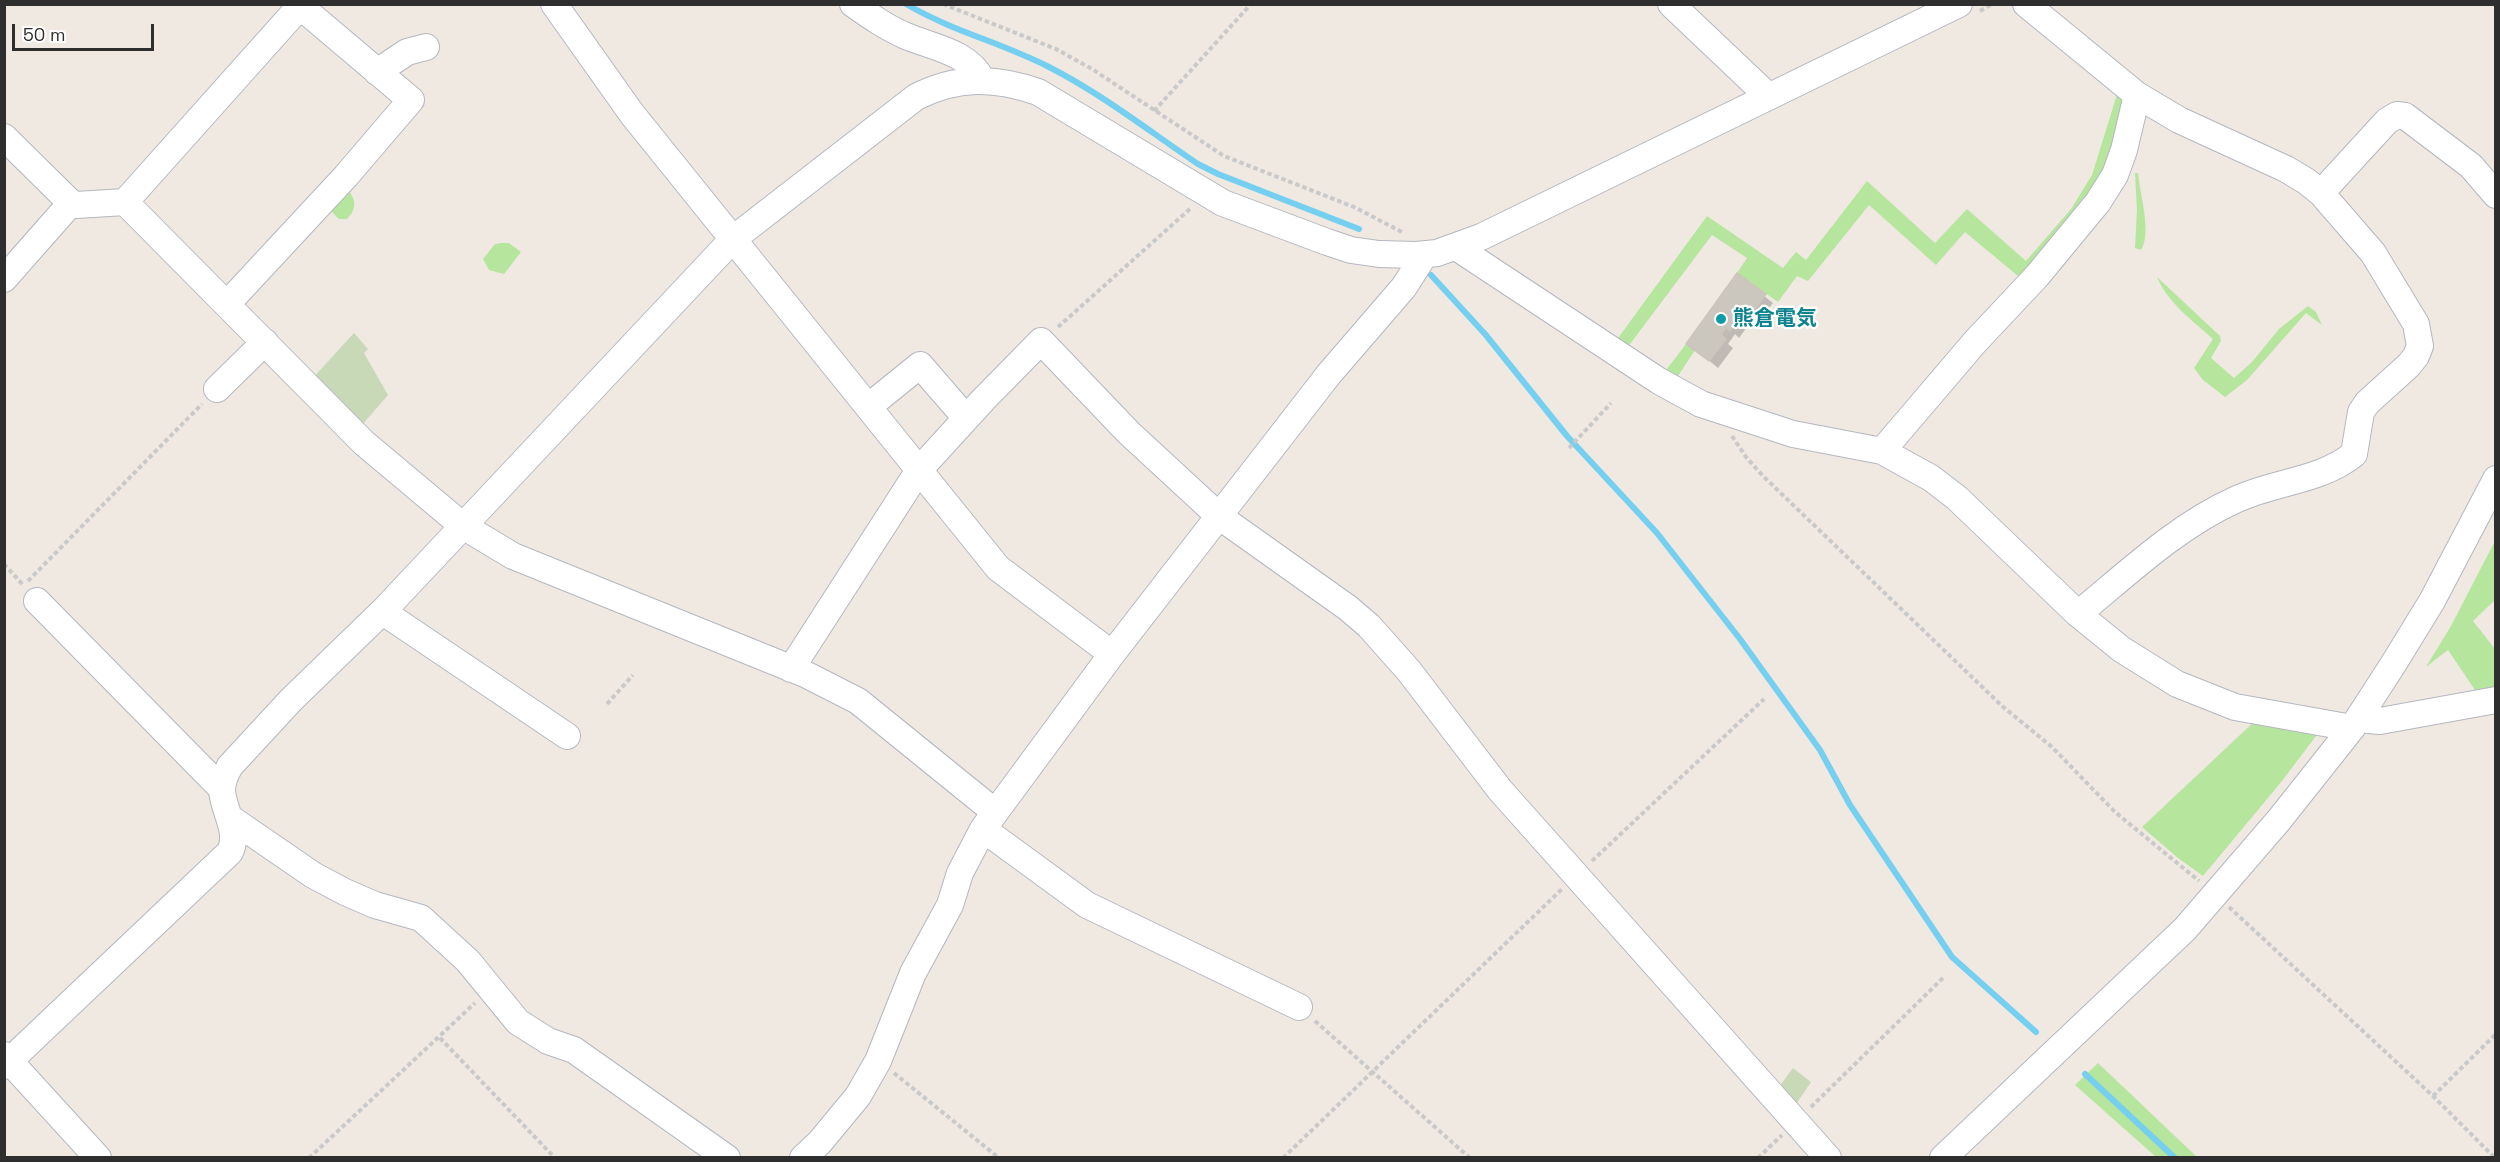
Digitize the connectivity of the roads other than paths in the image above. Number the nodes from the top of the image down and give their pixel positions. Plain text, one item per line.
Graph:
1 (554, 4) edge
2 (853, 4) edge
3 (1671, 4) edge
4 (1959, 4) edge
5 (2026, 4) edge
6 (301, 5) edge
7 (426, 47) dead end
8 (377, 72) junction
9 (982, 80) junction
10 (2137, 95) junction
11 (1768, 96) junction
12 (4, 137) edge
13 (2321, 193) junction
14 (2496, 195) edge
15 (125, 202) junction
16 (72, 203) junction
17 (733, 238) junction
18 (1417, 245) junction
19 (1456, 247) junction
20 (4, 279) edge
21 (227, 304) junction
22 (265, 342) junction
23 (217, 389) road end
24 (868, 407) junction
25 (966, 418) junction
26 (1882, 451) junction
27 (919, 470) junction
28 (2496, 479) edge
29 (1220, 517) junction
30 (463, 526) junction
31 (30, 593) road end
32 (383, 612) junction
33 (2079, 614) junction
34 (1112, 654) junction
35 (791, 669) junction
36 (2496, 700) edge
37 (2355, 724) junction
38 (567, 736) dead end
39 (222, 789) junction
40 (230, 818) junction
41 (989, 820) junction
42 (1299, 1007) road end
43 (6, 1061) edge
44 (98, 1158) edge
45 (727, 1158) edge
46 (803, 1158) edge
47 (1828, 1158) edge
48 (1943, 1158) edge

1 - 17 street
2 - 9 street
3 - 11 street
4 - 11 street
5 - 10 street
6 - 8 street
6 - 15 street
7 - 8 street
8 - 21 street
9 - 17 street
9 - 18 street
10 - 13 street
10 - 26 street
11 - 19 street
12 - 16 street
13 - 14 street
13 - 33 street
15 - 16 street
15 - 21 street
16 - 20 street
17 - 24 street
17 - 30 street
18 - 19 street
18 - 29 street
19 - 26 street
21 - 22 street
22 - 23 street
22 - 30 street
24 - 25 street
24 - 27 street
25 - 27 street
25 - 29 street
26 - 33 street
27 - 34 street
27 - 35 street
28 - 37 street
29 - 34 street
29 - 47 street
30 - 32 street
30 - 35 street
31 - 39 street
32 - 38 street
32 - 39 street
33 - 37 street
34 - 41 street
35 - 41 street
36 - 37 street
37 - 48 street
39 - 40 street
40 - 43 street
40 - 45 street
41 - 42 street
41 - 46 street
43 - 44 street

